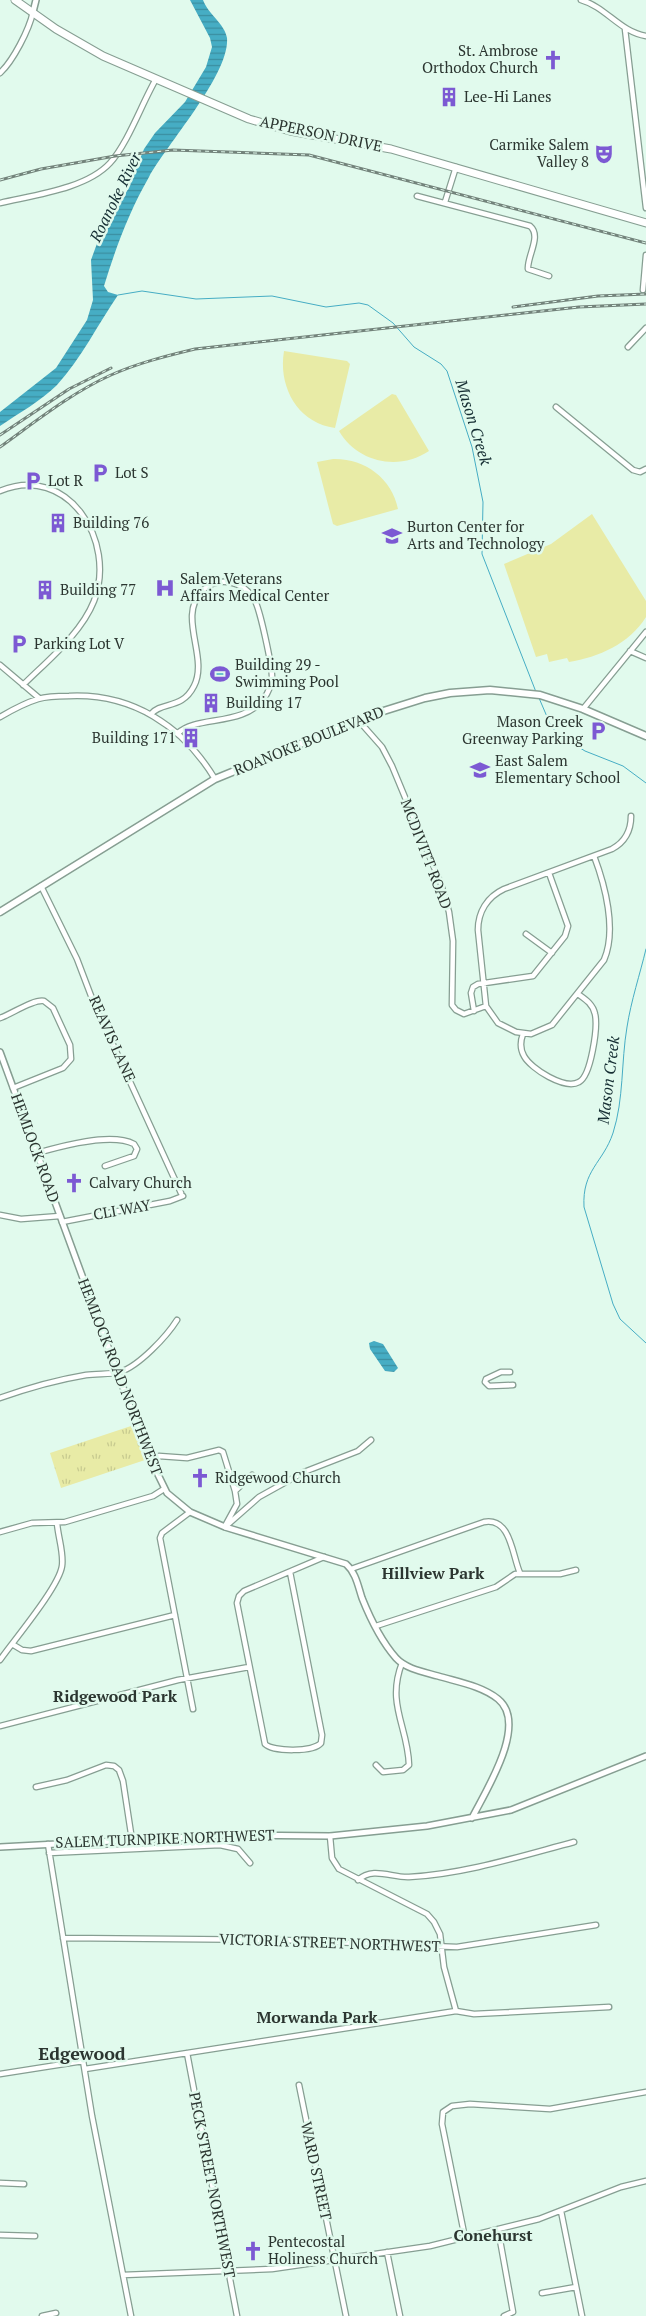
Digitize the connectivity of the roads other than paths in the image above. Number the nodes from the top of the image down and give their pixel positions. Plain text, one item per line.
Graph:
1 (15, 0) edge
2 (36, 0) edge
3 (581, 0) edge
4 (33, 12) junction
5 (625, 29) junction
6 (646, 36) edge
7 (0, 73) edge
8 (156, 79) junction
9 (638, 137) junction
10 (646, 137) edge
11 (456, 167) junction
12 (417, 196) dead end
13 (445, 202) junction
14 (0, 203) edge
15 (646, 208) edge
16 (646, 223) edge
17 (646, 255) edge
18 (549, 276) dead end
19 (643, 290) dead end
20 (646, 328) edge
21 (628, 347) dead end
22 (556, 407) dead end
23 (646, 469) edge
24 (0, 491) edge
25 (646, 632) edge
26 (630, 651) junction
27 (646, 658) edge
28 (0, 665) edge
29 (23, 685) junction
30 (39, 698) junction
31 (583, 709) junction
32 (151, 714) junction
33 (0, 717) edge
34 (358, 721) junction
35 (178, 733) junction
36 (646, 736) edge
37 (215, 779) junction
38 (631, 816) dead end
39 (594, 856) junction
40 (549, 873) junction
41 (41, 886) junction
42 (0, 912) edge
43 (526, 934) dead end
44 (552, 953) junction
45 (483, 984) junction
46 (578, 994) junction
47 (486, 1006) junction
48 (474, 1011) junction
49 (0, 1018) edge
50 (523, 1034) junction
51 (0, 1052) edge
52 (13, 1088) junction
53 (37, 1153) junction
54 (105, 1166) dead end
55 (182, 1194) joint
56 (0, 1215) edge
57 (61, 1219) junction
58 (177, 1320) dead end
59 (118, 1372) junction
60 (510, 1372) dead end
61 (513, 1385) dead end
62 (0, 1398) edge
63 (371, 1440) dead end
64 (149, 1459) junction
65 (252, 1475) dead end
66 (164, 1489) junction
67 (235, 1491) junction
68 (190, 1512) junction
69 (57, 1523) junction
70 (225, 1527) junction
71 (0, 1532) edge
72 (326, 1556) junction
73 (351, 1569) junction
74 (576, 1570) dead end
75 (290, 1572) junction
76 (520, 1573) junction
77 (175, 1615) junction
78 (376, 1626) junction
79 (12, 1644) junction
80 (0, 1660) edge
81 (402, 1663) junction
82 (249, 1667) junction
83 (187, 1679) junction
84 (193, 1709) dead end
85 (0, 1726) edge
86 (646, 1756) edge
87 (376, 1765) dead end
88 (36, 1787) dead end
89 (472, 1818) junction
90 (330, 1836) junction
91 (132, 1840) junction
92 (574, 1842) dead end
93 (48, 1844) junction
94 (0, 1847) edge
95 (49, 1853) junction
96 (250, 1863) dead end
97 (358, 1880) junction
98 (596, 1925) dead end
99 (63, 1938) junction
100 (441, 1947) junction
101 (609, 2007) dead end
102 (456, 2011) junction
103 (187, 2053) junction
104 (83, 2061) junction
105 (85, 2069) junction
106 (0, 2074) edge
107 (299, 2085) dead end
108 (646, 2092) edge
109 (646, 2181) edge
110 (0, 2183) edge
111 (24, 2184) dead end
112 (561, 2211) junction
113 (498, 2229) junction
114 (0, 2236) edge
115 (35, 2236) dead end
116 (465, 2238) junction
117 (387, 2252) junction
118 (334, 2260) junction
119 (228, 2272) junction
120 (123, 2275) junction
121 (576, 2287) junction
122 (542, 2293) dead end
123 (56, 2313) dead end
124 (42, 2316) edge
125 (131, 2316) edge
126 (237, 2316) edge
127 (346, 2316) edge
128 (400, 2316) edge
129 (504, 2316) edge
130 (582, 2316) edge

1 - 4 main road, APPERSON DRIVE
2 - 4 street
3 - 5 street
4 - 7 street
4 - 8 main road, APPERSON DRIVE
5 - 6 street
5 - 9 street
8 - 11 main road, APPERSON DRIVE
8 - 14 street
9 - 10 street
9 - 15 street
11 - 13 street
11 - 16 main road, APPERSON DRIVE
12 - 13 street
13 - 18 street
17 - 19 street
20 - 21 street
22 - 23 street
24 - 29 street
25 - 26 street
26 - 27 street
26 - 31 street
28 - 29 street
29 - 30 street
30 - 32 street
30 - 33 street
31 - 34 main road, ROANOKE BOULEVARD
31 - 36 main road, ROANOKE BOULEVARD
32 - 35 street
32 - 35 street
34 - 37 main road, ROANOKE BOULEVARD
34 - 48 street, MCDIVITT ROAD
35 - 37 street
37 - 41 main road, ROANOKE BOULEVARD
38 - 39 street
39 - 40 street
39 - 46 street
40 - 44 street
40 - 45 street
41 - 42 main road, ROANOKE BOULEVARD
41 - 55 street, REAVIS LANE
43 - 44 street
44 - 45 street
45 - 47 street
45 - 48 street
46 - 50 street
46 - 50 street
47 - 48 street
47 - 50 street
49 - 52 street
51 - 52 street, HEMLOCK ROAD
52 - 53 street, HEMLOCK ROAD
53 - 54 street
53 - 57 street, HEMLOCK ROAD
55 - 57 street, CLI WAY
56 - 57 street, CLI WAY
57 - 59 street, HEMLOCK ROAD NORTHWEST
58 - 59 street
59 - 62 street
59 - 64 street, HEMLOCK ROAD NORTHWEST
60 - 61 street
63 - 70 street
64 - 66 street, HEMLOCK ROAD NORTHWEST
64 - 67 street
65 - 67 street
66 - 68 street, HEMLOCK ROAD NORTHWEST
66 - 69 street
67 - 70 street
68 - 70 street, HEMLOCK ROAD NORTHWEST
68 - 77 street
69 - 71 street
69 - 79 street
70 - 72 street, HEMLOCK ROAD NORTHWEST
72 - 73 street, HEMLOCK ROAD NORTHWEST
72 - 75 street
73 - 76 street
73 - 78 street
74 - 76 street
75 - 82 street
75 - 82 street
76 - 78 street
77 - 79 street
77 - 83 street
78 - 81 street
79 - 80 street
81 - 87 street
81 - 89 street
82 - 83 street
83 - 84 street
83 - 85 street
86 - 89 street, SALEM TURNPIKE NORTHWEST
88 - 91 street
89 - 90 street, SALEM TURNPIKE NORTHWEST
90 - 91 street, SALEM TURNPIKE NORTHWEST
90 - 97 street
91 - 93 street, SALEM TURNPIKE NORTHWEST
92 - 97 street
93 - 94 street, SALEM TURNPIKE NORTHWEST
93 - 95 street
95 - 96 street
95 - 99 street
97 - 100 street
98 - 100 street, VICTORIA STREET NORTHWEST
99 - 100 street, VICTORIA STREET NORTHWEST
99 - 104 street
100 - 102 street
101 - 102 street
102 - 103 street
103 - 105 street
103 - 119 street, PECK STREET NORTHWEST
104 - 105 street
104 - 106 street
105 - 120 street
107 - 118 street, WARD STREET
108 - 116 street
109 - 112 street
110 - 111 street
112 - 113 street
112 - 121 street
113 - 116 street
113 - 129 street
114 - 115 street
116 - 117 street
117 - 118 street
117 - 128 street
118 - 119 street
118 - 127 street, WARD STREET
119 - 120 street
119 - 126 street, PECK STREET NORTHWEST
120 - 125 street
121 - 122 street
121 - 130 street
123 - 124 street

